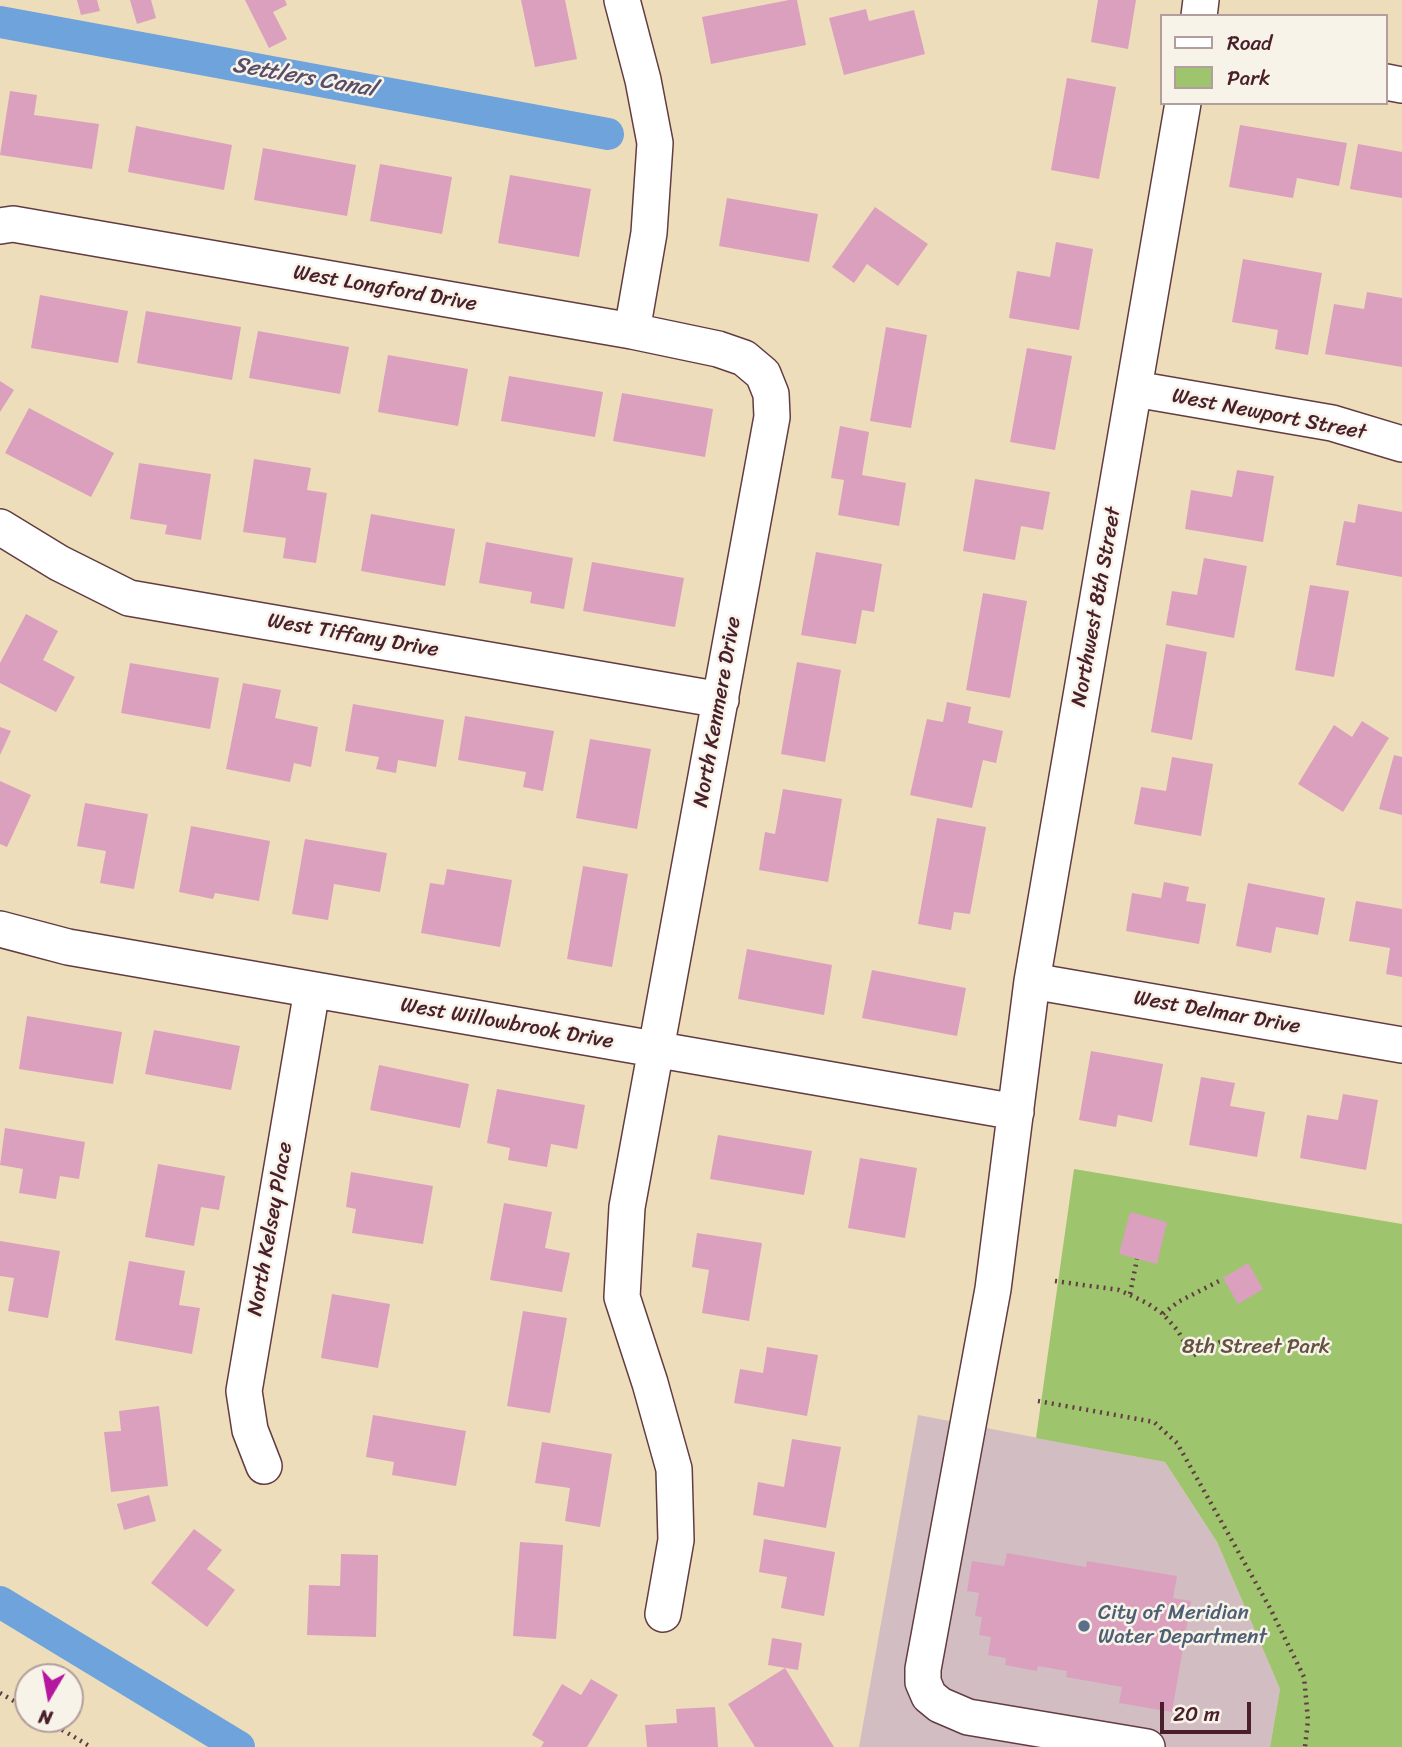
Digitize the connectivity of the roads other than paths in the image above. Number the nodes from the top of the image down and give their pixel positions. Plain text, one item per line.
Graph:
1 (622, 0) edge
2 (1183, 105) edge
3 (0, 226) edge
4 (632, 331) junction
5 (763, 374) joint
6 (1135, 389) junction
7 (1402, 444) edge
8 (0, 527) edge
9 (721, 700) junction
10 (0, 930) edge
11 (1032, 981) junction
12 (312, 990) junction
13 (1402, 1045) edge
14 (655, 1049) junction
15 (1016, 1112) junction
16 (264, 1466) dead end
17 (663, 1615) dead end
18 (1136, 1746) edge

1 - 4 street
2 - 6 street, Northwest 8th Street
3 - 4 street, West Longford Drive
4 - 5 street, West Longford Drive
5 - 9 street, North Kenmere Drive
6 - 7 street, West Newport Street
6 - 11 street, Northwest 8th Street
8 - 9 street, West Tiffany Drive
9 - 14 street, North Kenmere Drive
10 - 12 street, West Willowbrook Drive
11 - 13 street, West Delmar Drive
11 - 15 street, Northwest 8th Street
12 - 14 street, West Willowbrook Drive
12 - 16 street, North Kelsey Place
14 - 15 street, West Willowbrook Drive
14 - 17 street, North Kenmere Drive
15 - 18 street, Northwest 8th Street

